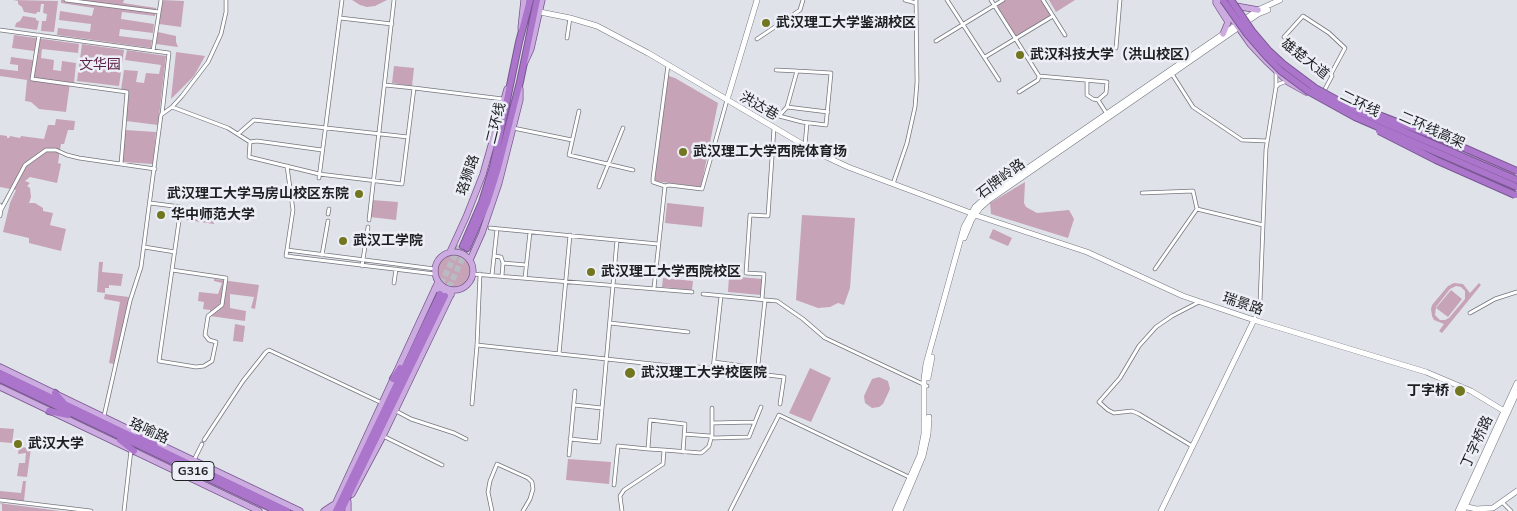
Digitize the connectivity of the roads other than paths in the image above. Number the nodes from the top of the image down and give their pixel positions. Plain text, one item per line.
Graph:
1 (66, 0) edge
2 (161, 0) edge
3 (226, 0) edge
4 (342, 0) edge
5 (394, 0) edge
6 (524, 0) edge
7 (530, 0) edge
8 (537, 0) edge
9 (542, 0) edge
10 (758, 0) edge
11 (803, 0) edge
12 (905, 0) edge
13 (947, 0) edge
14 (991, 0) edge
15 (1003, 0) edge
16 (1043, 0) edge
17 (1120, 0) edge
18 (1219, 0) edge
19 (1231, 0) edge
20 (1280, 0) edge
21 (1284, 0) edge
22 (916, 1) edge
23 (994, 5) junction
24 (1236, 6) junction
25 (1258, 10) junction
26 (159, 12) junction
27 (540, 12) junction
28 (1052, 16) junction
29 (340, 18) junction
30 (570, 18) junction
31 (1244, 19) junction
32 (392, 24) junction
33 (963, 24) junction
34 (1237, 27) junction
35 (0, 30) edge
36 (1223, 34) junction
37 (39, 35) junction
38 (1065, 35) dead end
39 (567, 38) dead end
40 (757, 39) dead end
41 (1015, 39) junction
42 (519, 42) junction
43 (936, 42) dead end
44 (1116, 48) dead end
45 (153, 51) junction
46 (985, 57) junction
47 (524, 64) junction
48 (668, 64) junction
49 (776, 70) dead end
50 (1276, 70) junction
51 (797, 72) junction
52 (1172, 74) junction
53 (1331, 74) junction
54 (512, 75) junction
55 (1039, 76) junction
56 (999, 80) dead end
57 (1087, 81) junction
58 (520, 82) junction
59 (1288, 82) junction
60 (385, 85) junction
61 (1276, 87) junction
62 (414, 88) junction
63 (1324, 91) junction
64 (1019, 92) dead end
65 (503, 99) junction
66 (727, 100) junction
67 (1098, 100) junction
68 (172, 107) junction
69 (787, 107) junction
70 (579, 110) dead end
71 (828, 112) junction
72 (162, 115) junction
73 (1108, 115) junction
74 (807, 123) junction
75 (326, 127) junction
76 (513, 128) junction
77 (623, 128) dead end
78 (774, 128) junction
79 (238, 134) junction
80 (379, 134) junction
81 (408, 137) junction
82 (572, 140) junction
83 (250, 142) junction
84 (1268, 142) junction
85 (804, 145) junction
86 (322, 150) junction
87 (121, 164) junction
88 (608, 164) junction
89 (287, 166) junction
90 (155, 169) junction
91 (633, 170) dead end
92 (1517, 171) edge
93 (319, 176) junction
94 (1517, 176) edge
95 (1517, 180) edge
96 (373, 181) junction
97 (893, 184) junction
98 (664, 186) junction
99 (599, 187) dead end
100 (1516, 192) edge
101 (1142, 193) dead end
102 (150, 203) junction
103 (0, 205) edge
104 (329, 209) dead end
105 (1, 210) junction
106 (1197, 210) junction
107 (328, 214) dead end
108 (973, 214) junction
109 (0, 216) edge
110 (369, 220) dead end
111 (328, 221) dead end
112 (1263, 225) junction
113 (368, 227) dead end
114 (490, 228) dead end
115 (497, 229) junction
116 (530, 232) junction
117 (570, 235) junction
118 (617, 240) junction
119 (658, 244) junction
120 (144, 248) junction
121 (286, 250) junction
122 (463, 250) junction
123 (175, 252) junction
124 (322, 255) junction
125 (494, 256) junction
126 (322, 260) junction
127 (363, 260) junction
128 (503, 262) junction
129 (526, 264) junction
130 (397, 265) junction
131 (362, 266) junction
132 (1155, 269) dead end
133 (172, 270) junction
134 (396, 270) junction
135 (435, 271) junction
136 (476, 274) junction
137 (492, 275) junction
138 (502, 276) junction
139 (525, 278) junction
140 (566, 281) junction
141 (438, 282) junction
142 (394, 283) dead end
143 (614, 284) junction
144 (654, 288) junction
145 (692, 292) dead end
146 (1517, 292) edge
147 (444, 293) junction
148 (704, 294) dead end
149 (722, 296) junction
150 (764, 300) junction
151 (1200, 302) junction
152 (1470, 313) dead end
153 (1254, 320) junction
154 (610, 323) junction
155 (688, 332) dead end
156 (477, 345) junction
157 (559, 354) junction
158 (606, 360) junction
159 (714, 362) junction
160 (671, 366) dead end
161 (690, 366) dead end
162 (0, 367) edge
163 (758, 368) junction
164 (713, 369) junction
165 (0, 373) edge
166 (757, 374) junction
167 (0, 379) edge
168 (394, 379) joint
169 (1517, 383) edge
170 (926, 385) junction
171 (0, 388) edge
172 (575, 390) dead end
173 (1517, 392) edge
174 (55, 393) junction
175 (382, 403) junction
176 (472, 404) dead end
177 (780, 404) dead end
178 (66, 405) junction
179 (574, 405) junction
180 (760, 407) dead end
181 (602, 408) junction
182 (712, 408) dead end
183 (394, 409) junction
184 (49, 410) junction
185 (1504, 411) junction
186 (104, 416) junction
187 (78, 418) junction
188 (755, 422) junction
189 (712, 423) junction
190 (110, 432) junction
191 (120, 432) junction
192 (684, 434) junction
193 (383, 436) junction
194 (712, 437) junction
195 (374, 439) junction
196 (466, 439) dead end
197 (570, 439) junction
198 (156, 442) junction
199 (1192, 446) junction
200 (648, 449) junction
201 (133, 450) junction
202 (664, 450) junction
203 (683, 452) junction
204 (569, 456) dead end
205 (194, 460) junction
206 (442, 465) dead end
207 (912, 479) junction
208 (614, 485) dead end
209 (1517, 491) edge
210 (0, 500) edge
211 (336, 502) junction
212 (348, 502) junction
213 (1502, 502) junction
214 (1462, 509) edge
215 (91, 511) edge
216 (124, 511) edge
217 (259, 511) edge
218 (277, 511) edge
219 (287, 511) edge
220 (300, 511) edge
221 (324, 511) edge
222 (332, 511) edge
223 (336, 511) edge
224 (343, 511) edge
225 (348, 511) edge
226 (492, 511) edge
227 (523, 511) edge
228 (622, 511) edge
229 (730, 511) edge
230 (895, 511) edge
231 (900, 511) edge
232 (1161, 511) edge
233 (1512, 511) edge

1 - 26 street
2 - 26 street
3 - 68 street
4 - 29 street
5 - 32 street
6 - 42 main road
7 - 42 highway, 二环线
8 - 47 highway, 二环线
9 - 27 main road
10 - 66 street
11 - 40 street
12 - 22 street
13 - 33 street
14 - 23 street
15 - 23 street
16 - 28 street
17 - 44 street
18 - 34 main road
18 - 36 main road
18 - 100 highway, 二环线, bridge
19 - 24 main road, 雄楚大道
19 - 31 highway, 二环线高架, bridge
20 - 25 street
21 - 31 street
22 - 97 street
23 - 33 street
23 - 41 street
24 - 25 main road
24 - 31 main road, 雄楚大道
25 - 31 street
26 - 45 street
27 - 30 street, 洪达巷
27 - 47 main road
28 - 38 street
28 - 41 street
29 - 32 street
29 - 75 street
30 - 39 street
30 - 48 street, 洪达巷
31 - 34 street, 石牌岭路
31 - 63 main road, 雄楚大道
31 - 92 highway, bridge
31 - 95 highway, 二环线高架, bridge
32 - 60 street
33 - 43 street
33 - 46 street
34 - 36 street, 石牌岭路
34 - 50 main road
34 - 52 street, 石牌岭路
35 - 37 street
36 - 73 street, 石牌岭路
37 - 45 street
37 - 87 street
41 - 46 street
41 - 55 street
42 - 54 highway, 二环线
45 - 72 street
46 - 56 street
47 - 58 highway, 二环线
48 - 66 street, 洪达巷
48 - 98 street
49 - 51 street
50 - 59 main road
50 - 61 street
51 - 69 street
51 - 71 street
52 - 73 street, 石牌岭路
52 - 84 street
53 - 53 street
53 - 63 street
54 - 65 main road, 珞狮路
54 - 122 highway, 二环线
55 - 57 street
55 - 64 street
57 - 67 street
57 - 67 street
58 - 76 main road
58 - 122 highway, 二环线
59 - 61 street
59 - 100 main road
60 - 62 street
60 - 80 street
61 - 84 street
62 - 65 street
62 - 81 street
63 - 94 main road, 雄楚大道
65 - 122 main road, 珞狮路
66 - 78 street, 洪达巷
66 - 98 street
67 - 73 street
68 - 72 street
68 - 79 street
69 - 71 street
69 - 74 street
70 - 82 street
71 - 74 street
72 - 90 street
73 - 108 street, 石牌岭路
74 - 85 street
75 - 79 street
75 - 80 street
75 - 86 street
76 - 82 street
76 - 122 main road
77 - 88 street
78 - 85 street, 洪达巷
78 - 150 street
79 - 83 street
80 - 81 street
80 - 96 street
81 - 96 street
82 - 88 street
83 - 86 street
83 - 89 street
84 - 112 street
85 - 97 street, 洪达巷
86 - 93 street
87 - 90 street
87 - 105 street
88 - 91 street
88 - 99 street
89 - 93 street
89 - 121 street
90 - 102 street
93 - 96 street
96 - 110 street
97 - 108 street, 洪达巷
98 - 119 street
101 - 106 street
102 - 120 street
102 - 123 street
103 - 105 street
104 - 107 street
105 - 109 street
106 - 112 street
106 - 132 street
108 - 151 street, 瑞景路
108 - 170 street, 石牌岭路
111 - 124 street
112 - 153 street
113 - 127 street
114 - 115 street
115 - 116 street
115 - 125 street
116 - 117 street
116 - 129 street
117 - 118 street
117 - 140 street
118 - 119 street
118 - 143 street
119 - 144 street
120 - 123 street
120 - 186 street
121 - 124 street
121 - 126 street
122 - 135 main road
122 - 136 main road
123 - 133 street
124 - 126 street
124 - 127 street
125 - 128 street
125 - 137 street
126 - 131 street
127 - 130 street
127 - 131 street
128 - 129 street
128 - 138 street
129 - 139 street
130 - 134 street
130 - 135 street
131 - 134 street
133 - 133 street
134 - 135 street
134 - 142 street
135 - 141 main road
136 - 137 street
136 - 147 main road
136 - 156 street
137 - 138 street
138 - 139 street
139 - 140 street
140 - 143 street
140 - 157 street
141 - 147 main road
141 - 147 main road
143 - 144 street
143 - 154 street
144 - 145 street
146 - 152 street
147 - 168 highway
147 - 183 highway
147 - 195 highway
148 - 149 street
149 - 150 street
149 - 159 street
150 - 163 street
150 - 170 street
151 - 153 street, 瑞景路
151 - 199 street
153 - 185 street, 瑞景路
153 - 199 street
154 - 155 street
154 - 158 street
156 - 157 street
156 - 176 street
157 - 158 street
158 - 160 street
158 - 181 street
159 - 163 street
159 - 164 street
161 - 164 street
162 - 174 main road
163 - 166 street
164 - 166 street
165 - 178 highway, 珞喻路
166 - 177 street
167 - 187 highway, 珞喻路 / G316
168 - 175 main road
169 - 185 street, 丁字桥路
170 - 207 street, 石牌岭路
171 - 184 main road
172 - 179 street
173 - 214 street, 丁字桥路
174 - 178 highway
174 - 186 main road
175 - 205 street
175 - 211 main road
178 - 191 highway, 珞喻路
179 - 181 street
179 - 197 street
180 - 188 street
181 - 197 street
182 - 189 street
183 - 193 main road
183 - 195 highway
183 - 196 street
184 - 187 highway
184 - 201 main road
185 - 214 street, 丁字桥路
186 - 198 main road
187 - 190 highway, 珞喻路 / G316
188 - 189 street
188 - 194 street
189 - 194 street
190 - 201 highway
190 - 218 highway, 珞喻路 / G316
191 - 198 highway
191 - 219 highway, 珞喻路 / G316
192 - 194 street
192 - 200 street
192 - 203 street
193 - 206 street
193 - 212 main road
194 - 203 street
195 - 223 highway
195 - 224 highway
197 - 204 street
198 - 205 main road
199 - 232 street
200 - 202 street
200 - 208 street
201 - 216 street
201 - 217 main road
202 - 203 street
202 - 228 street
205 - 220 main road
207 - 229 street
207 - 230 street, 石牌岭路
207 - 231 street, 石牌岭路
209 - 213 street
210 - 215 street
211 - 221 main road
211 - 222 main road
212 - 224 main road
212 - 225 main road
213 - 214 street
213 - 233 street
226 - 227 street

